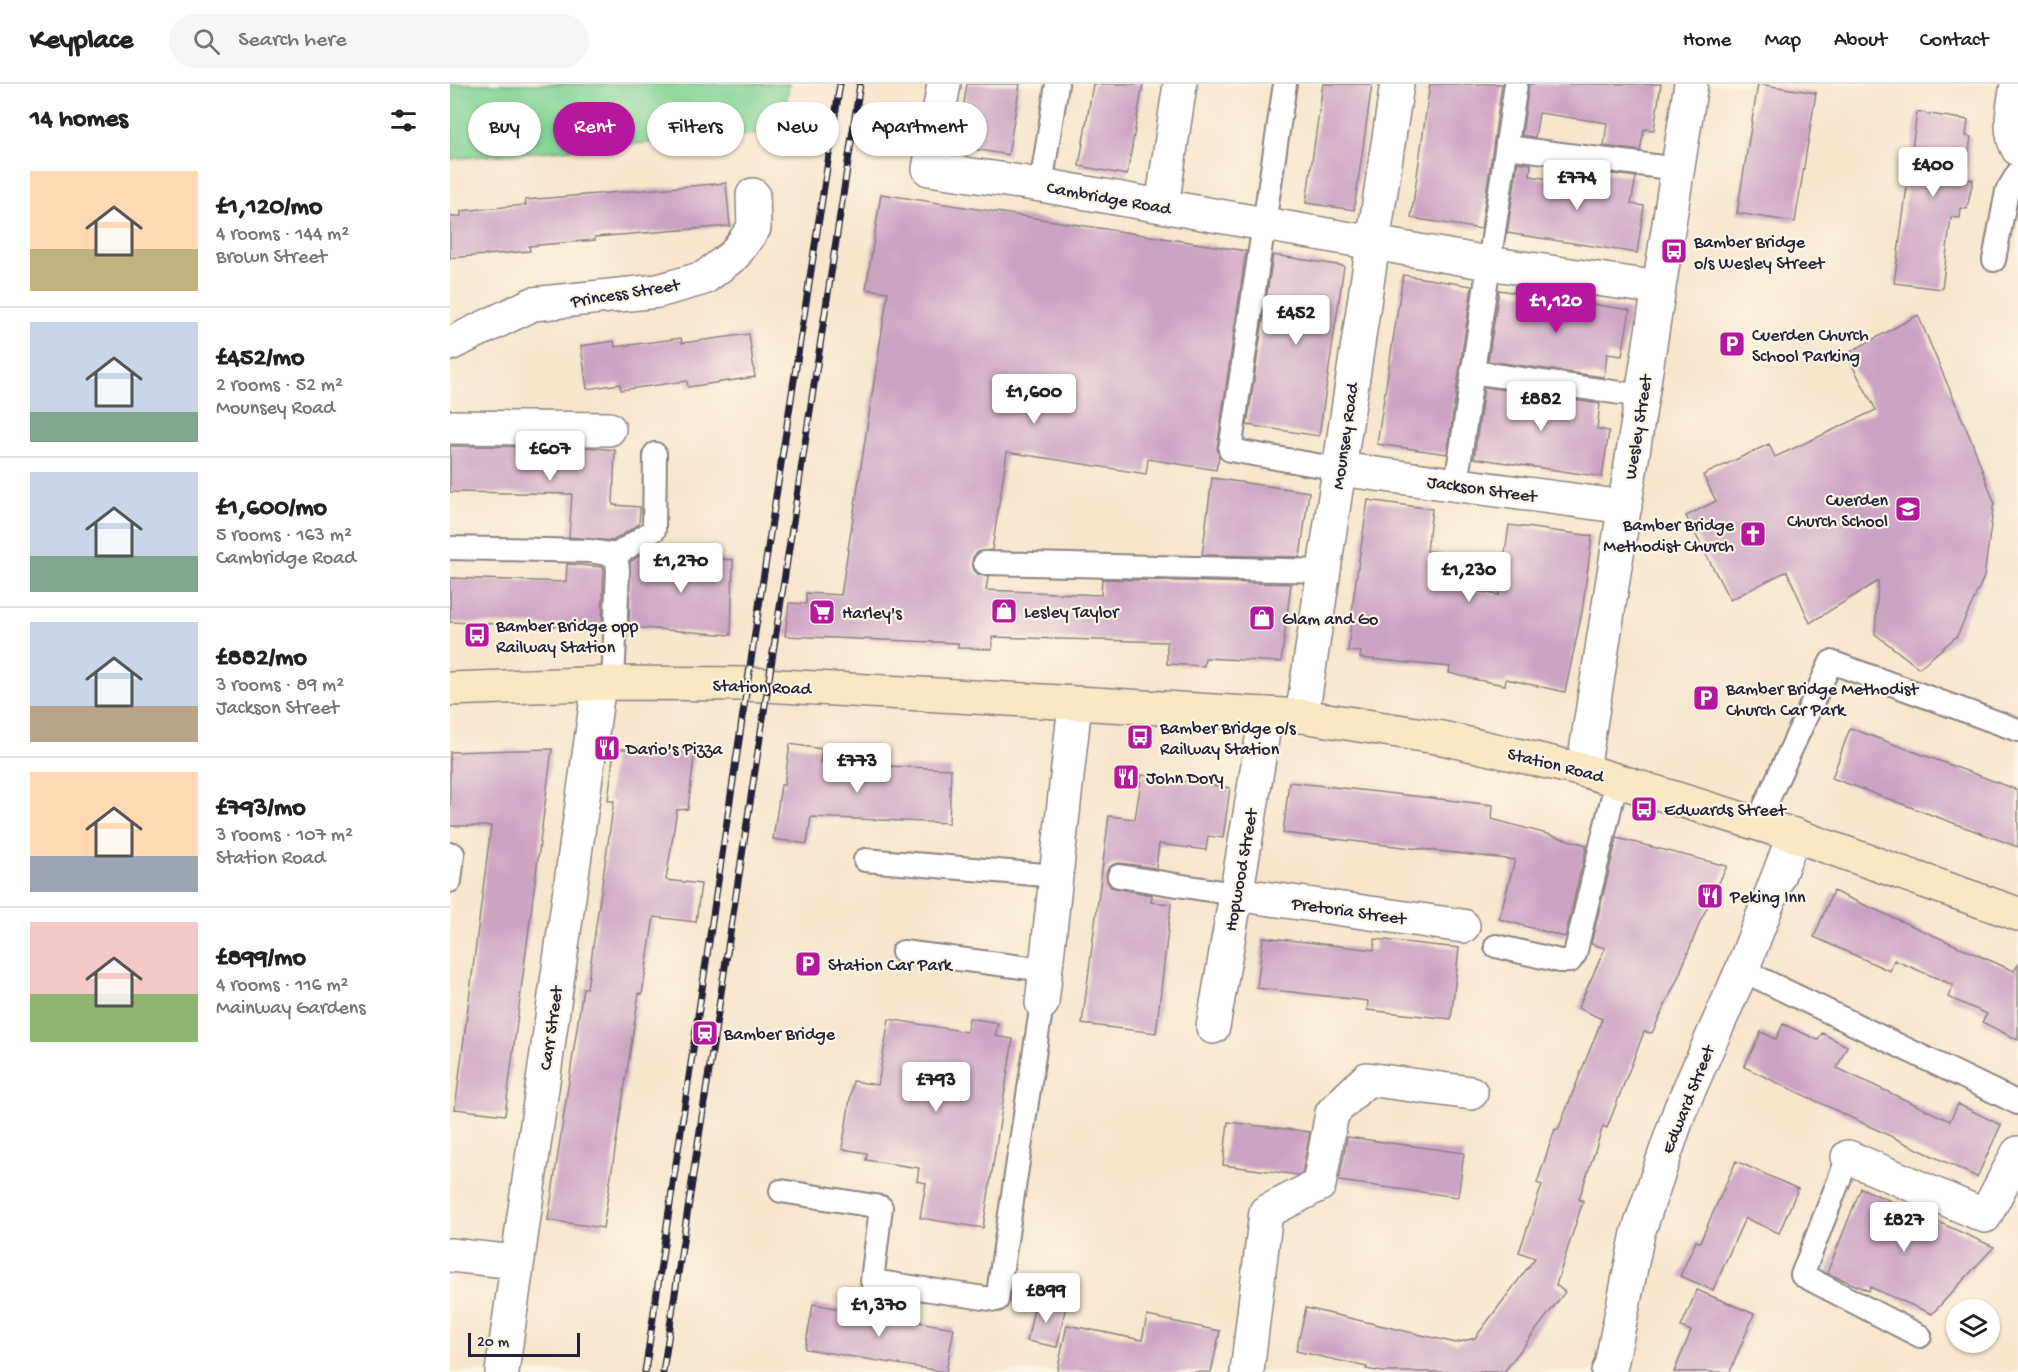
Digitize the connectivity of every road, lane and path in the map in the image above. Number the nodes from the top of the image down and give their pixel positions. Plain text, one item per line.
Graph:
1 (944, 84) edge
2 (1057, 84) edge
3 (1180, 84) edge
4 (1286, 84) edge
5 (1396, 84) edge
6 (1516, 84) edge
7 (1691, 84) edge
8 (2017, 84) edge
9 (1507, 147) junction
10 (2018, 149) edge
11 (1678, 170) junction
12 (2018, 173) edge
13 (1041, 185) junction
14 (753, 195) dead end
15 (1162, 206) junction
16 (1265, 224) junction
17 (1373, 243) junction
18 (1994, 260) dead end
19 (1488, 263) junction
20 (1659, 288) junction
21 (450, 344) edge
22 (1472, 372) junction
23 (1642, 396) junction
24 (450, 427) edge
25 (609, 429) dead end
26 (655, 454) dead end
27 (1339, 469) junction
28 (1456, 484) junction
29 (1625, 507) junction
30 (450, 548) edge
31 (616, 555) junction
32 (985, 563) dead end
33 (1325, 571) junction
34 (606, 684) junction
35 (450, 688) edge
36 (1075, 704) junction
37 (1266, 714) junction
38 (1302, 716) junction
39 (2018, 730) edge
40 (1583, 770) junction
41 (1617, 779) junction
42 (1757, 823) junction
43 (1794, 835) junction
44 (450, 854) edge
45 (865, 860) dead end
46 (1056, 876) junction
47 (1119, 876) dead end
48 (450, 881) edge
49 (1235, 894) junction
50 (2018, 914) edge
51 (1463, 926) dead end
52 (1496, 946) dead end
53 (903, 952) dead end
54 (1046, 970) junction
55 (1742, 970) junction
56 (1042, 1003) joint
57 (1213, 1027) dead end
58 (1471, 1093) dead end
59 (2018, 1103) edge
60 (2018, 1153) edge
61 (1848, 1157) joint
62 (781, 1191) dead end
63 (450, 1256) edge
64 (517, 1262) junction
65 (1920, 1336) dead end
66 (502, 1372) edge
67 (1247, 1372) edge
68 (1608, 1372) edge

1 - 13 street, Cambridge Road
2 - 13 lane
3 - 15 street
4 - 16 lane
5 - 17 street, Mounsey Road
6 - 9 lane
7 - 11 street, Wesley Street
8 - 10 street
9 - 11 lane
9 - 19 lane
11 - 20 street, Wesley Street
12 - 18 lane
13 - 15 street, Cambridge Road
14 - 21 street, Princess Street
15 - 16 street, Cambridge Road
16 - 17 street, Cambridge Road
16 - 27 lane
17 - 19 street, Cambridge Road
17 - 27 street, Mounsey Road
19 - 20 street, Cambridge Road
19 - 22 lane
20 - 23 street, Wesley Street
22 - 23 lane
22 - 28 lane
23 - 29 street, Wesley Street
24 - 25 street
26 - 31 lane
27 - 28 street, Jackson Street
27 - 33 street, Mounsey Road
28 - 29 street, Jackson Street
29 - 40 street, Wesley Street
30 - 31 lane
31 - 34 lane
32 - 33 lane
33 - 38 street, Mounsey Road
34 - 35 main road, Station Road
34 - 36 main road, Station Road
34 - 64 street, Carr Street
36 - 37 main road, Station Road
36 - 46 street
37 - 38 main road, Station Road
37 - 49 street, Hopwood Street
38 - 40 main road, Station Road
39 - 42 lane
40 - 41 main road, Station Road
41 - 42 main road, Station Road
41 - 52 lane
42 - 43 main road, Station Road
43 - 50 main road, Station Road
43 - 55 street, Edward Street
44 - 48 lane
45 - 46 lane
46 - 54 street
47 - 49 lane
49 - 51 street, Pretoria Street
49 - 57 street, Hopwood Street
53 - 54 lane
54 - 56 street
55 - 59 lane
55 - 68 street, Edward Street
56 - 62 lane
58 - 67 street
60 - 61 street
61 - 65 lane
63 - 64 street
64 - 66 street, Carr Street

